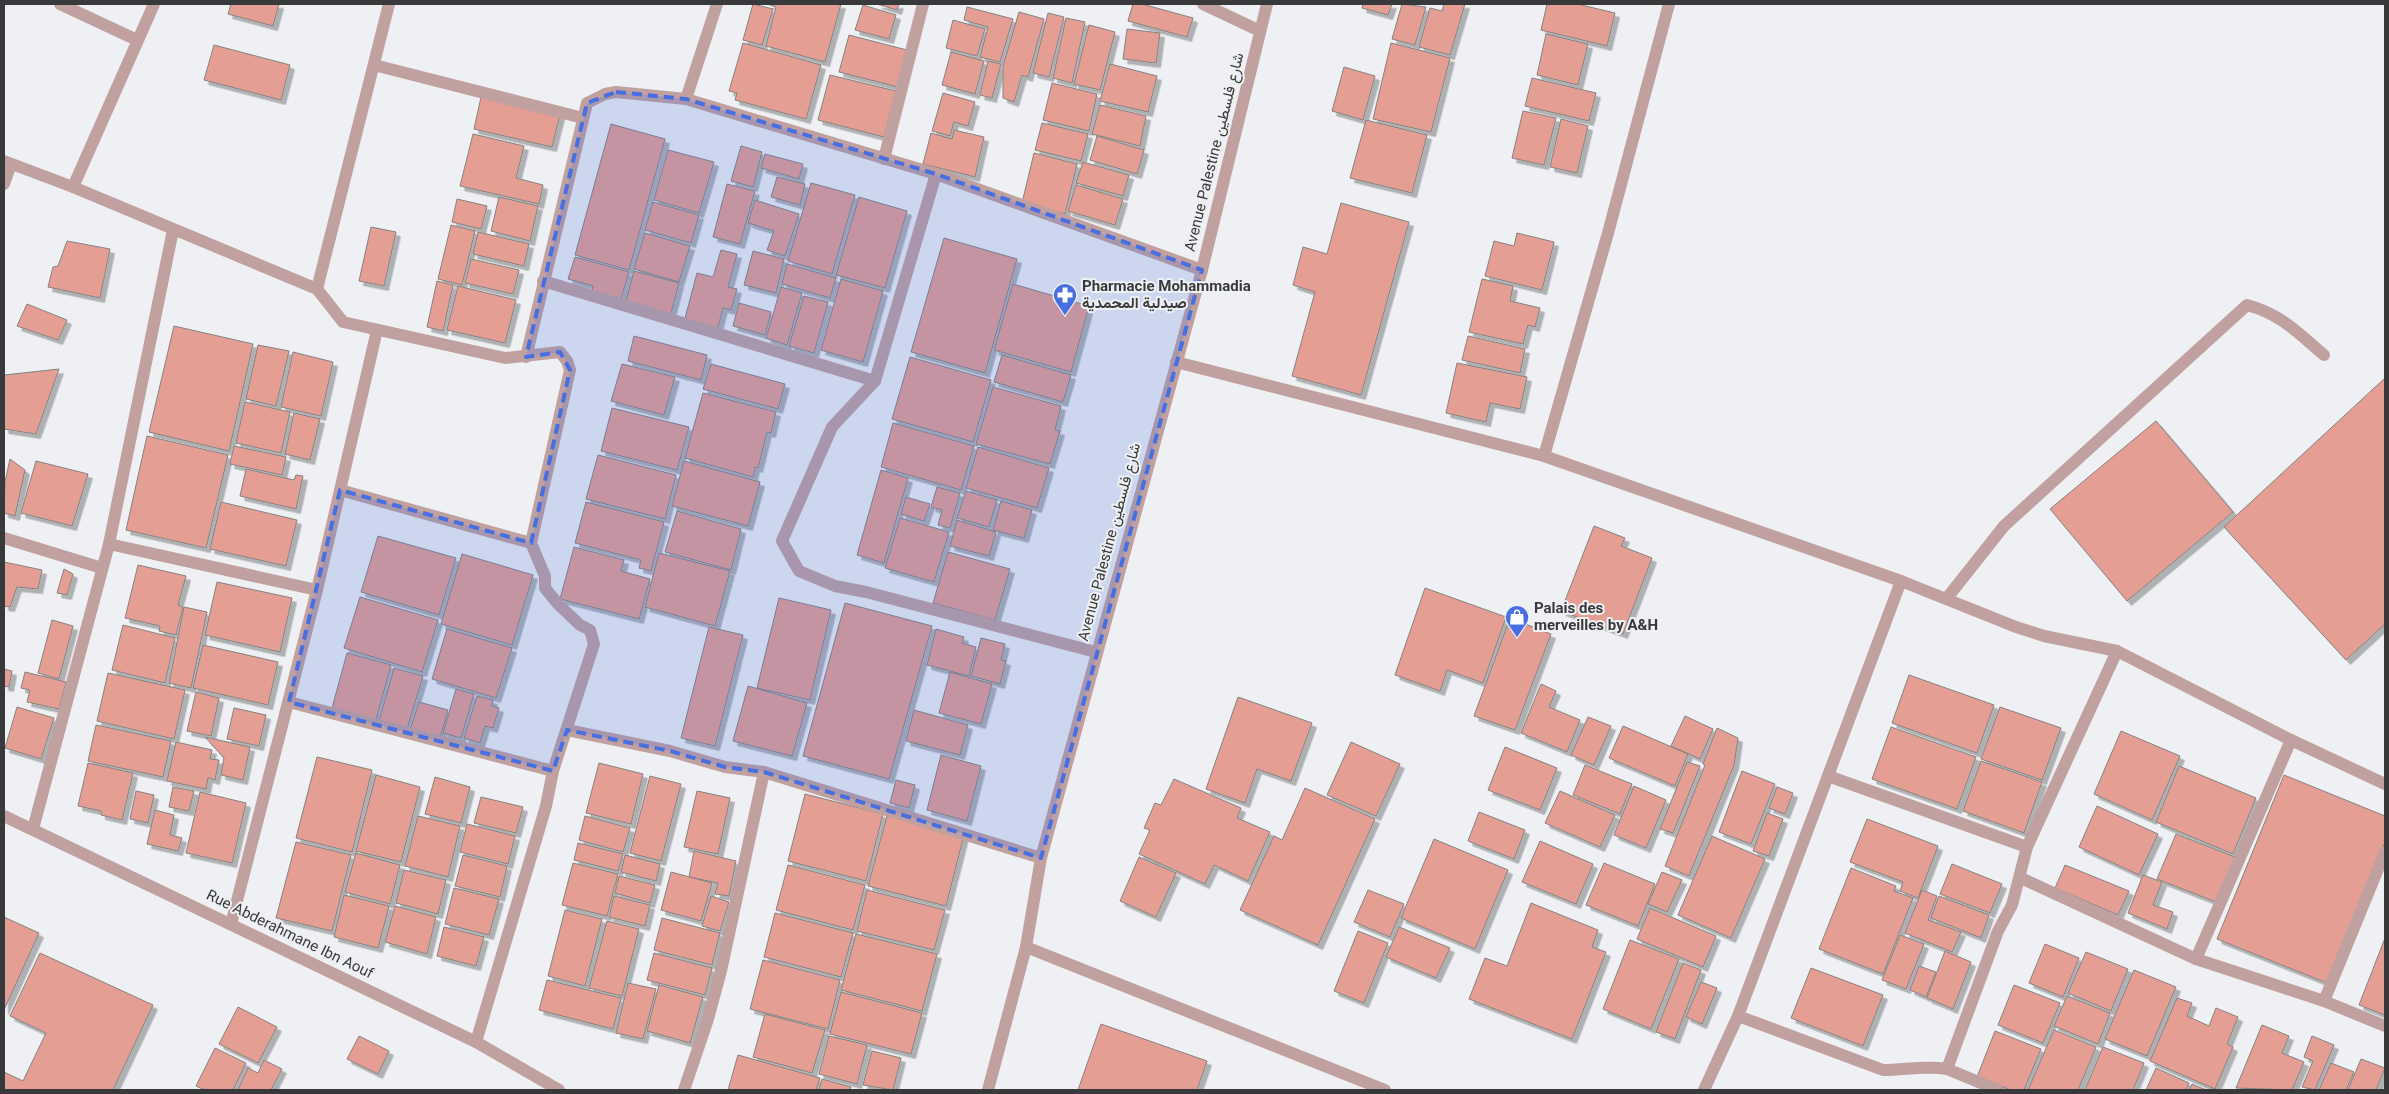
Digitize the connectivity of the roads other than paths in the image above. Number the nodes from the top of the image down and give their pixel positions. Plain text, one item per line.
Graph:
1 (60, 4) edge
2 (154, 4) edge
3 (389, 4) edge
4 (717, 4) edge
5 (923, 4) edge
6 (1203, 4) edge
7 (1267, 4) edge
8 (1669, 4) edge
9 (1260, 31) junction
10 (137, 40) junction
11 (374, 65) junction
12 (686, 99) junction
13 (583, 118) junction
14 (884, 159) junction
15 (7, 163) edge
16 (936, 174) junction
17 (4, 184) edge
18 (74, 187) junction
19 (173, 230) junction
20 (1202, 270) junction
21 (544, 281) junction
22 (317, 289) junction
23 (377, 330) junction
24 (2324, 355) dead end
25 (526, 357) junction
26 (1176, 362) junction
27 (875, 381) junction
28 (1544, 456) junction
29 (340, 490) junction
30 (4, 538) edge
31 (530, 543) junction
32 (109, 544) junction
33 (102, 568) junction
34 (1901, 581) junction
35 (317, 590) junction
36 (1947, 598) junction
37 (2117, 651) junction
38 (1096, 652) junction
39 (289, 702) junction
40 (568, 730) junction
41 (2291, 740) junction
42 (553, 771) junction
43 (764, 772) junction
44 (1828, 776) junction
45 (2385, 784) edge
46 (4, 816) edge
47 (32, 829) junction
48 (2028, 848) junction
49 (2385, 852) edge
50 (1041, 858) junction
51 (2021, 878) junction
52 (231, 924) junction
53 (1026, 947) junction
54 (2196, 959) junction
55 (2324, 1001) junction
56 (1738, 1016) junction
57 (2385, 1026) edge
58 (476, 1042) junction
59 (1947, 1069) junction
60 (559, 1090) edge
61 (684, 1090) edge
62 (988, 1090) edge
63 (1386, 1090) edge
64 (1704, 1090) edge
65 (1998, 1090) edge

1 - 10 street
2 - 10 street
3 - 11 street
4 - 12 street
5 - 14 street
6 - 9 street
7 - 9 street, Avenue Palestine شارع فلسطين
8 - 28 street
9 - 20 street, Avenue Palestine شارع فلسطين
10 - 18 street
11 - 13 street
11 - 22 street
12 - 13 street
12 - 14 street
13 - 21 street
14 - 16 street
15 - 17 street
15 - 18 street
16 - 20 street
16 - 27 street
18 - 19 street
19 - 22 street
19 - 32 street
20 - 26 street, Avenue Palestine شارع فلسطين
21 - 25 street
21 - 27 street
22 - 23 street
23 - 25 street
23 - 29 street
24 - 36 street
25 - 31 street
26 - 28 street
26 - 38 street, Avenue Palestine شارع فلسطين
27 - 38 street
28 - 34 street
29 - 31 street
29 - 35 street
30 - 33 street
31 - 40 street
32 - 33 street
32 - 35 street
33 - 47 street
34 - 36 street
34 - 44 street
35 - 39 street
36 - 37 street
37 - 41 street
37 - 48 street
38 - 50 street, Avenue Palestine شارع فلسطين
39 - 42 street
39 - 52 street
40 - 42 street
40 - 43 street
41 - 45 street
41 - 54 street
42 - 58 street
43 - 50 street
43 - 61 street
44 - 48 street
44 - 56 street
46 - 47 street, Rue Abderahmane Ibn Aouf
47 - 52 street, Rue Abderahmane Ibn Aouf
48 - 51 street
49 - 55 street
50 - 53 street, Avenue Palestine شارع فلسطين
51 - 54 street
51 - 59 street
52 - 58 street, Rue Abderahmane Ibn Aouf
53 - 62 street, Avenue Palestine شارع فلسطين
53 - 63 street
54 - 55 street
55 - 57 street
56 - 59 street
56 - 64 street
58 - 60 street, Rue Abderahmane Ibn Aouf
59 - 65 street

